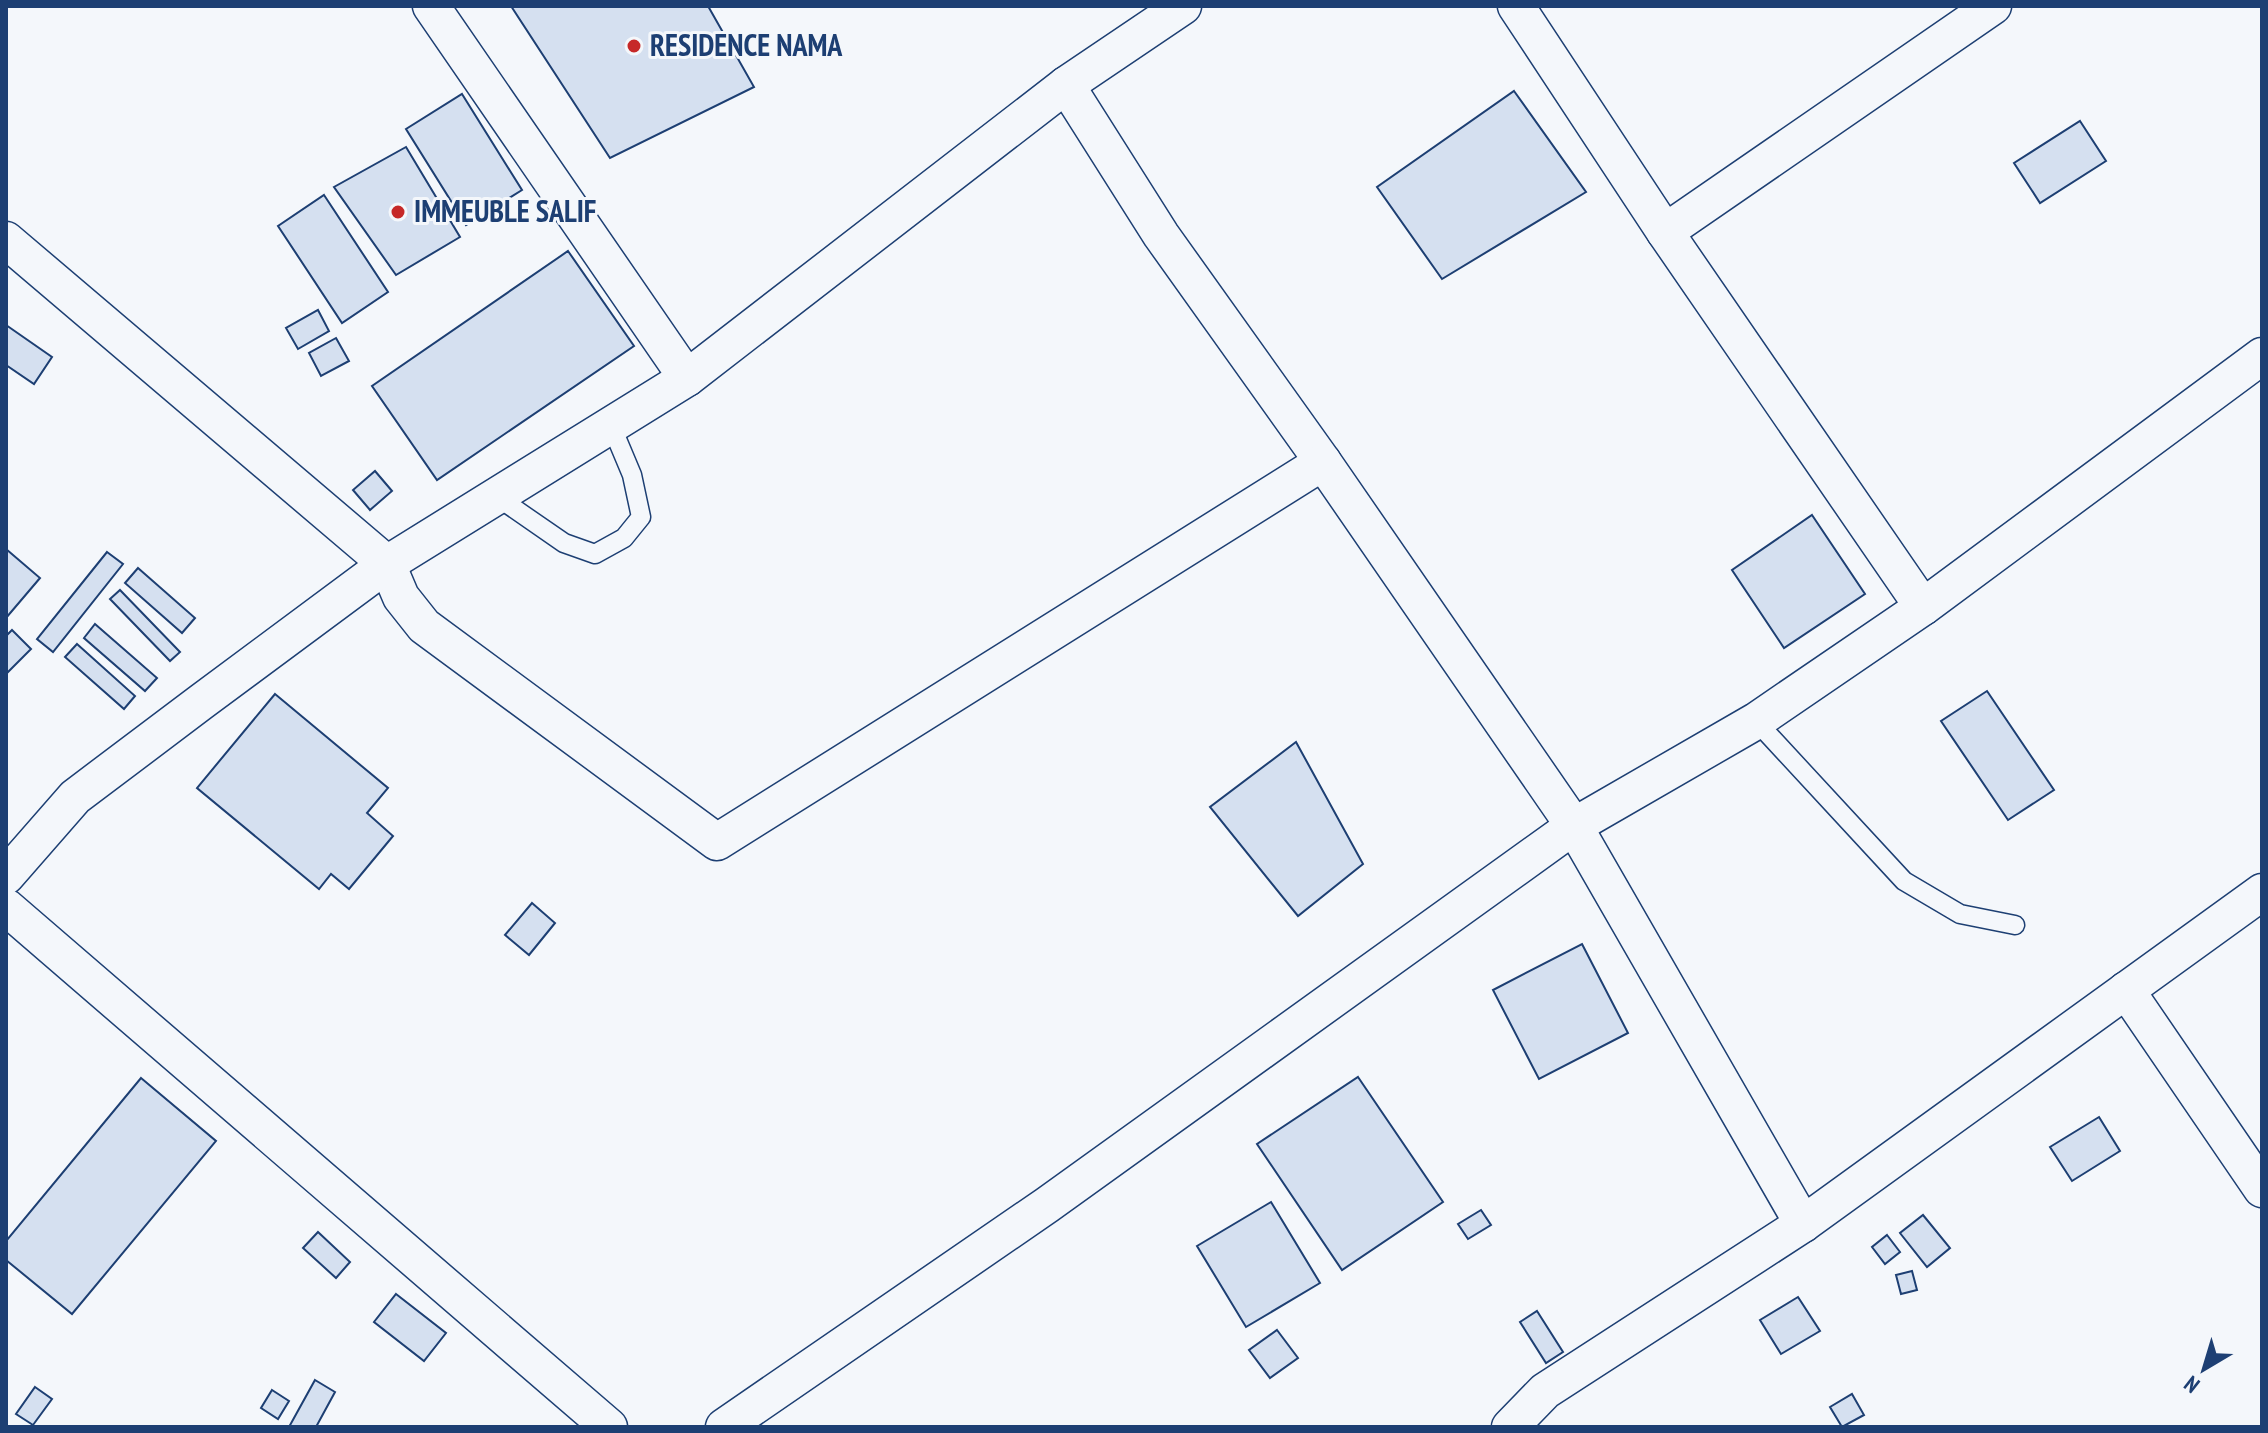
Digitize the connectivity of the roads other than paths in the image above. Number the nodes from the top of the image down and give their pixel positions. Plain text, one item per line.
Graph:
1 (431, 6) edge
2 (1183, 6) edge
3 (1516, 6) edge
4 (1993, 6) edge
5 (1066, 85) junction
6 (1665, 232) junction
7 (6, 240) edge
8 (2262, 356) edge
9 (687, 378) junction
10 (611, 425) junction
11 (1323, 462) junction
12 (496, 496) junction
13 (387, 564) junction
14 (1923, 607) junction
15 (1756, 721) junction
16 (1574, 826) junction
17 (6, 876) edge
18 (2262, 892) edge
19 (6, 907) edge
20 (2015, 925) dead end
21 (2126, 990) junction
22 (2262, 1189) edge
23 (1803, 1224) junction
24 (609, 1427) edge
25 (724, 1427) edge
26 (1510, 1427) edge

1 - 9 street
2 - 5 street
3 - 6 street
4 - 6 street
5 - 9 street
5 - 11 street
6 - 14 street
7 - 13 street
8 - 14 street
9 - 10 street
10 - 12 street
10 - 12 lane
11 - 13 street
11 - 16 street
12 - 13 street
13 - 17 street
14 - 15 street
15 - 16 street
15 - 20 lane
16 - 23 street
16 - 25 street
18 - 21 street
19 - 24 street
21 - 22 street
21 - 23 street
23 - 26 street

